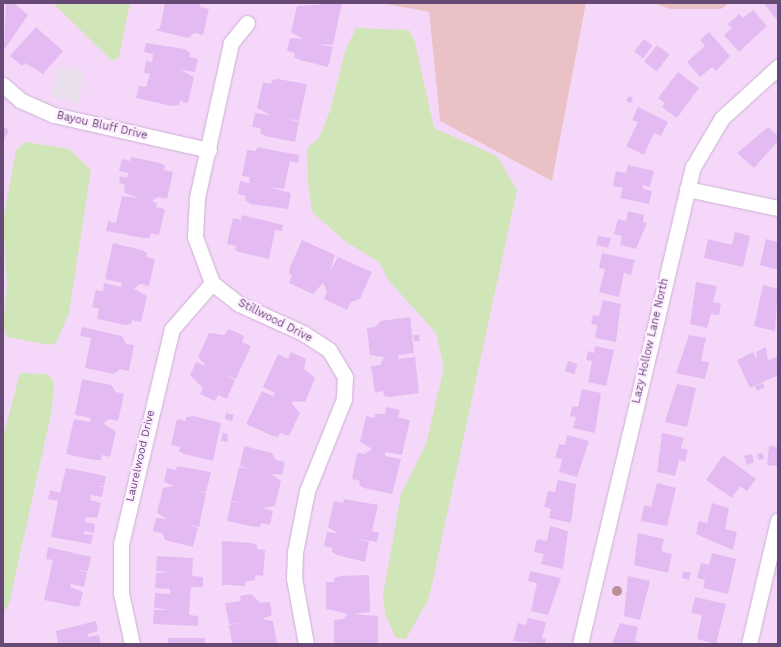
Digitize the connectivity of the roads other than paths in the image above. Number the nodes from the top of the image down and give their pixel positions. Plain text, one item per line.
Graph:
1 (247, 23) dead end
2 (778, 67) edge
3 (3, 85) edge
4 (209, 150) junction
5 (686, 189) junction
6 (778, 208) edge
7 (212, 283) junction
8 (778, 520) edge
9 (132, 644) edge
10 (306, 644) edge
11 (580, 644) edge
12 (749, 644) edge

1 - 4 street
2 - 5 street, Lazy Hollow Lane North
3 - 4 street, Bayou Bluff Drive
4 - 7 street
5 - 6 street
5 - 11 street, Lazy Hollow Lane North
7 - 9 street, Laurelwood Drive
7 - 10 street, Stillwood Drive
8 - 12 street

